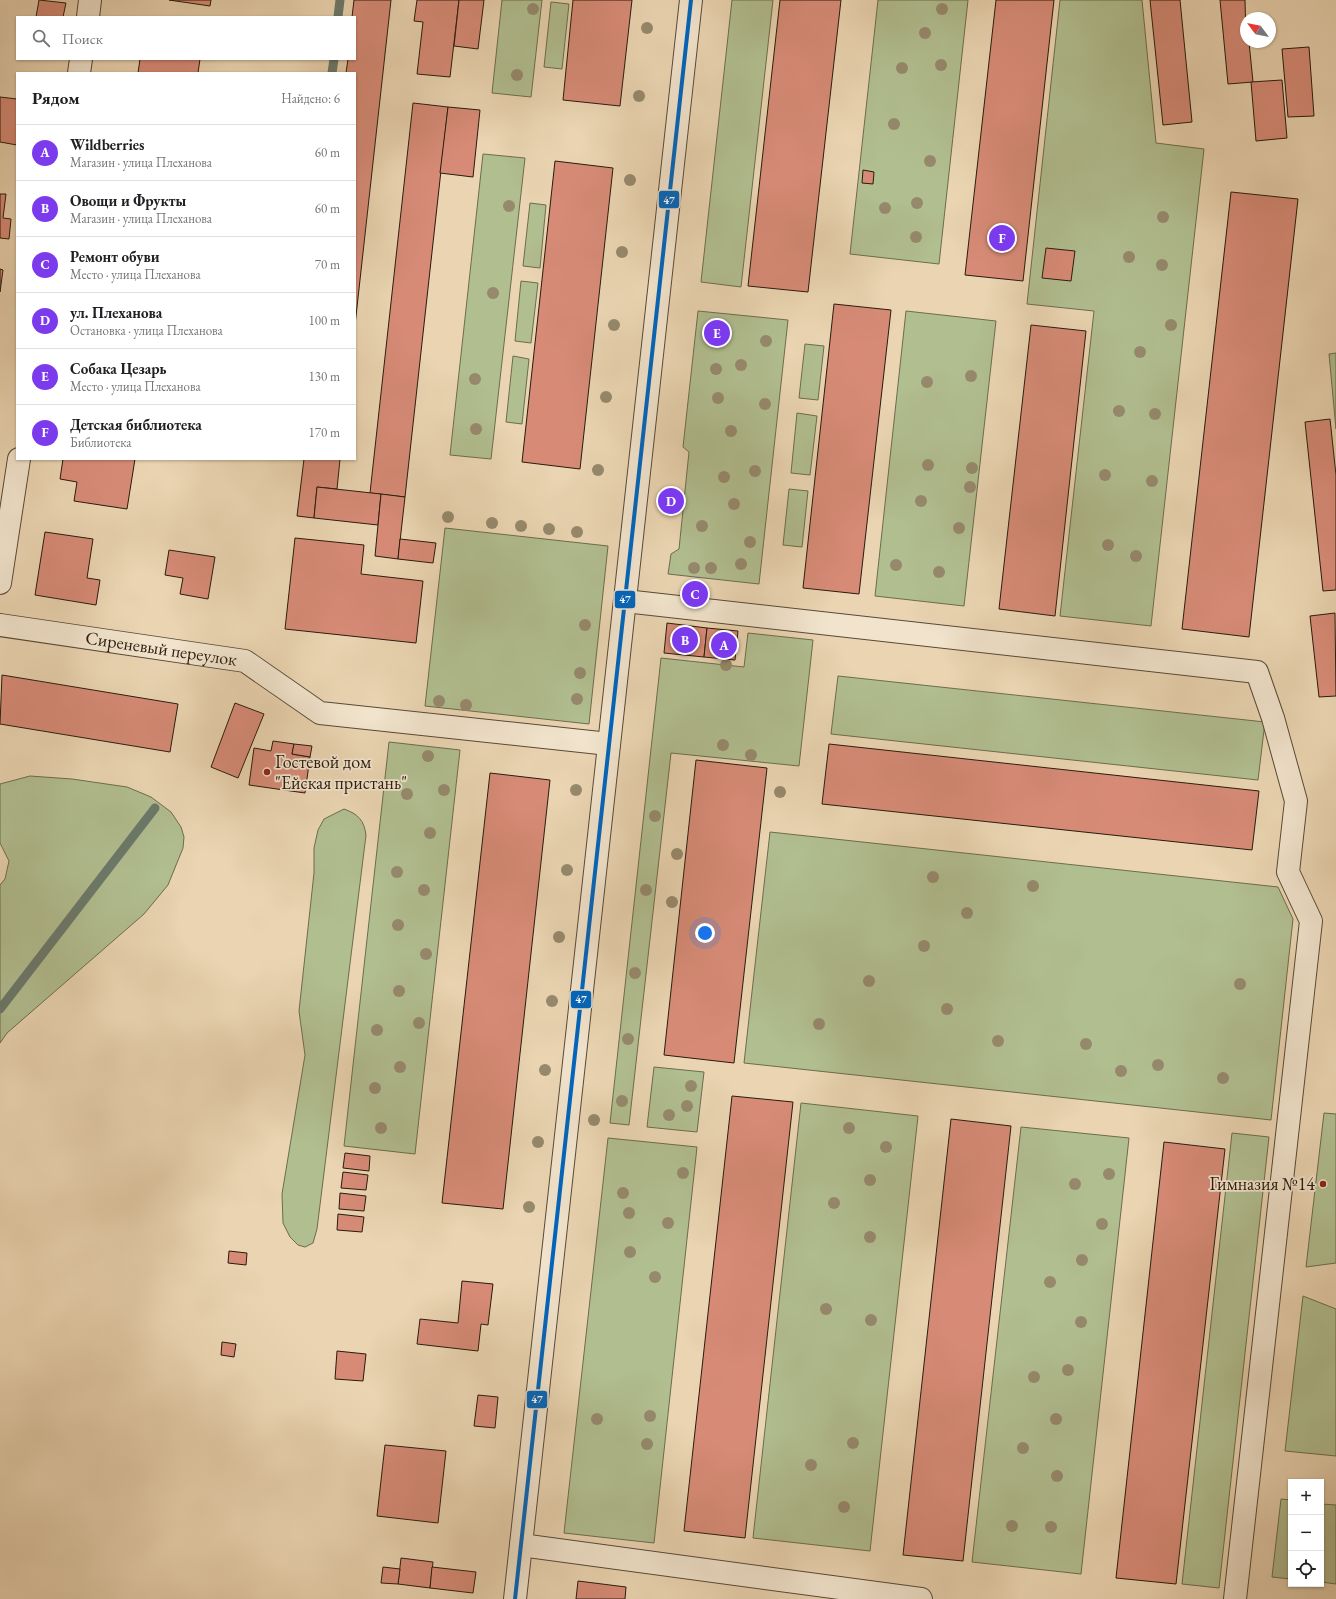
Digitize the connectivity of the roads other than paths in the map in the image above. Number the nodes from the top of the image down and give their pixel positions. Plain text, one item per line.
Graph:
1 (90, 0) edge
2 (691, 0) edge
3 (88, 16) edge
4 (81, 60) edge
5 (79, 72) edge
6 (19, 460) edge
7 (0, 583) edge
8 (625, 601) junction
9 (0, 625) edge
10 (610, 744) junction
11 (522, 1545) junction
12 (516, 1599) edge
13 (921, 1599) edge
14 (1236, 1599) edge

1 - 3 street
2 - 8 street
4 - 5 street
6 - 7 street
8 - 10 street
8 - 14 street
9 - 10 street, Сиреневый переулок
10 - 11 street
11 - 12 street
11 - 13 street

